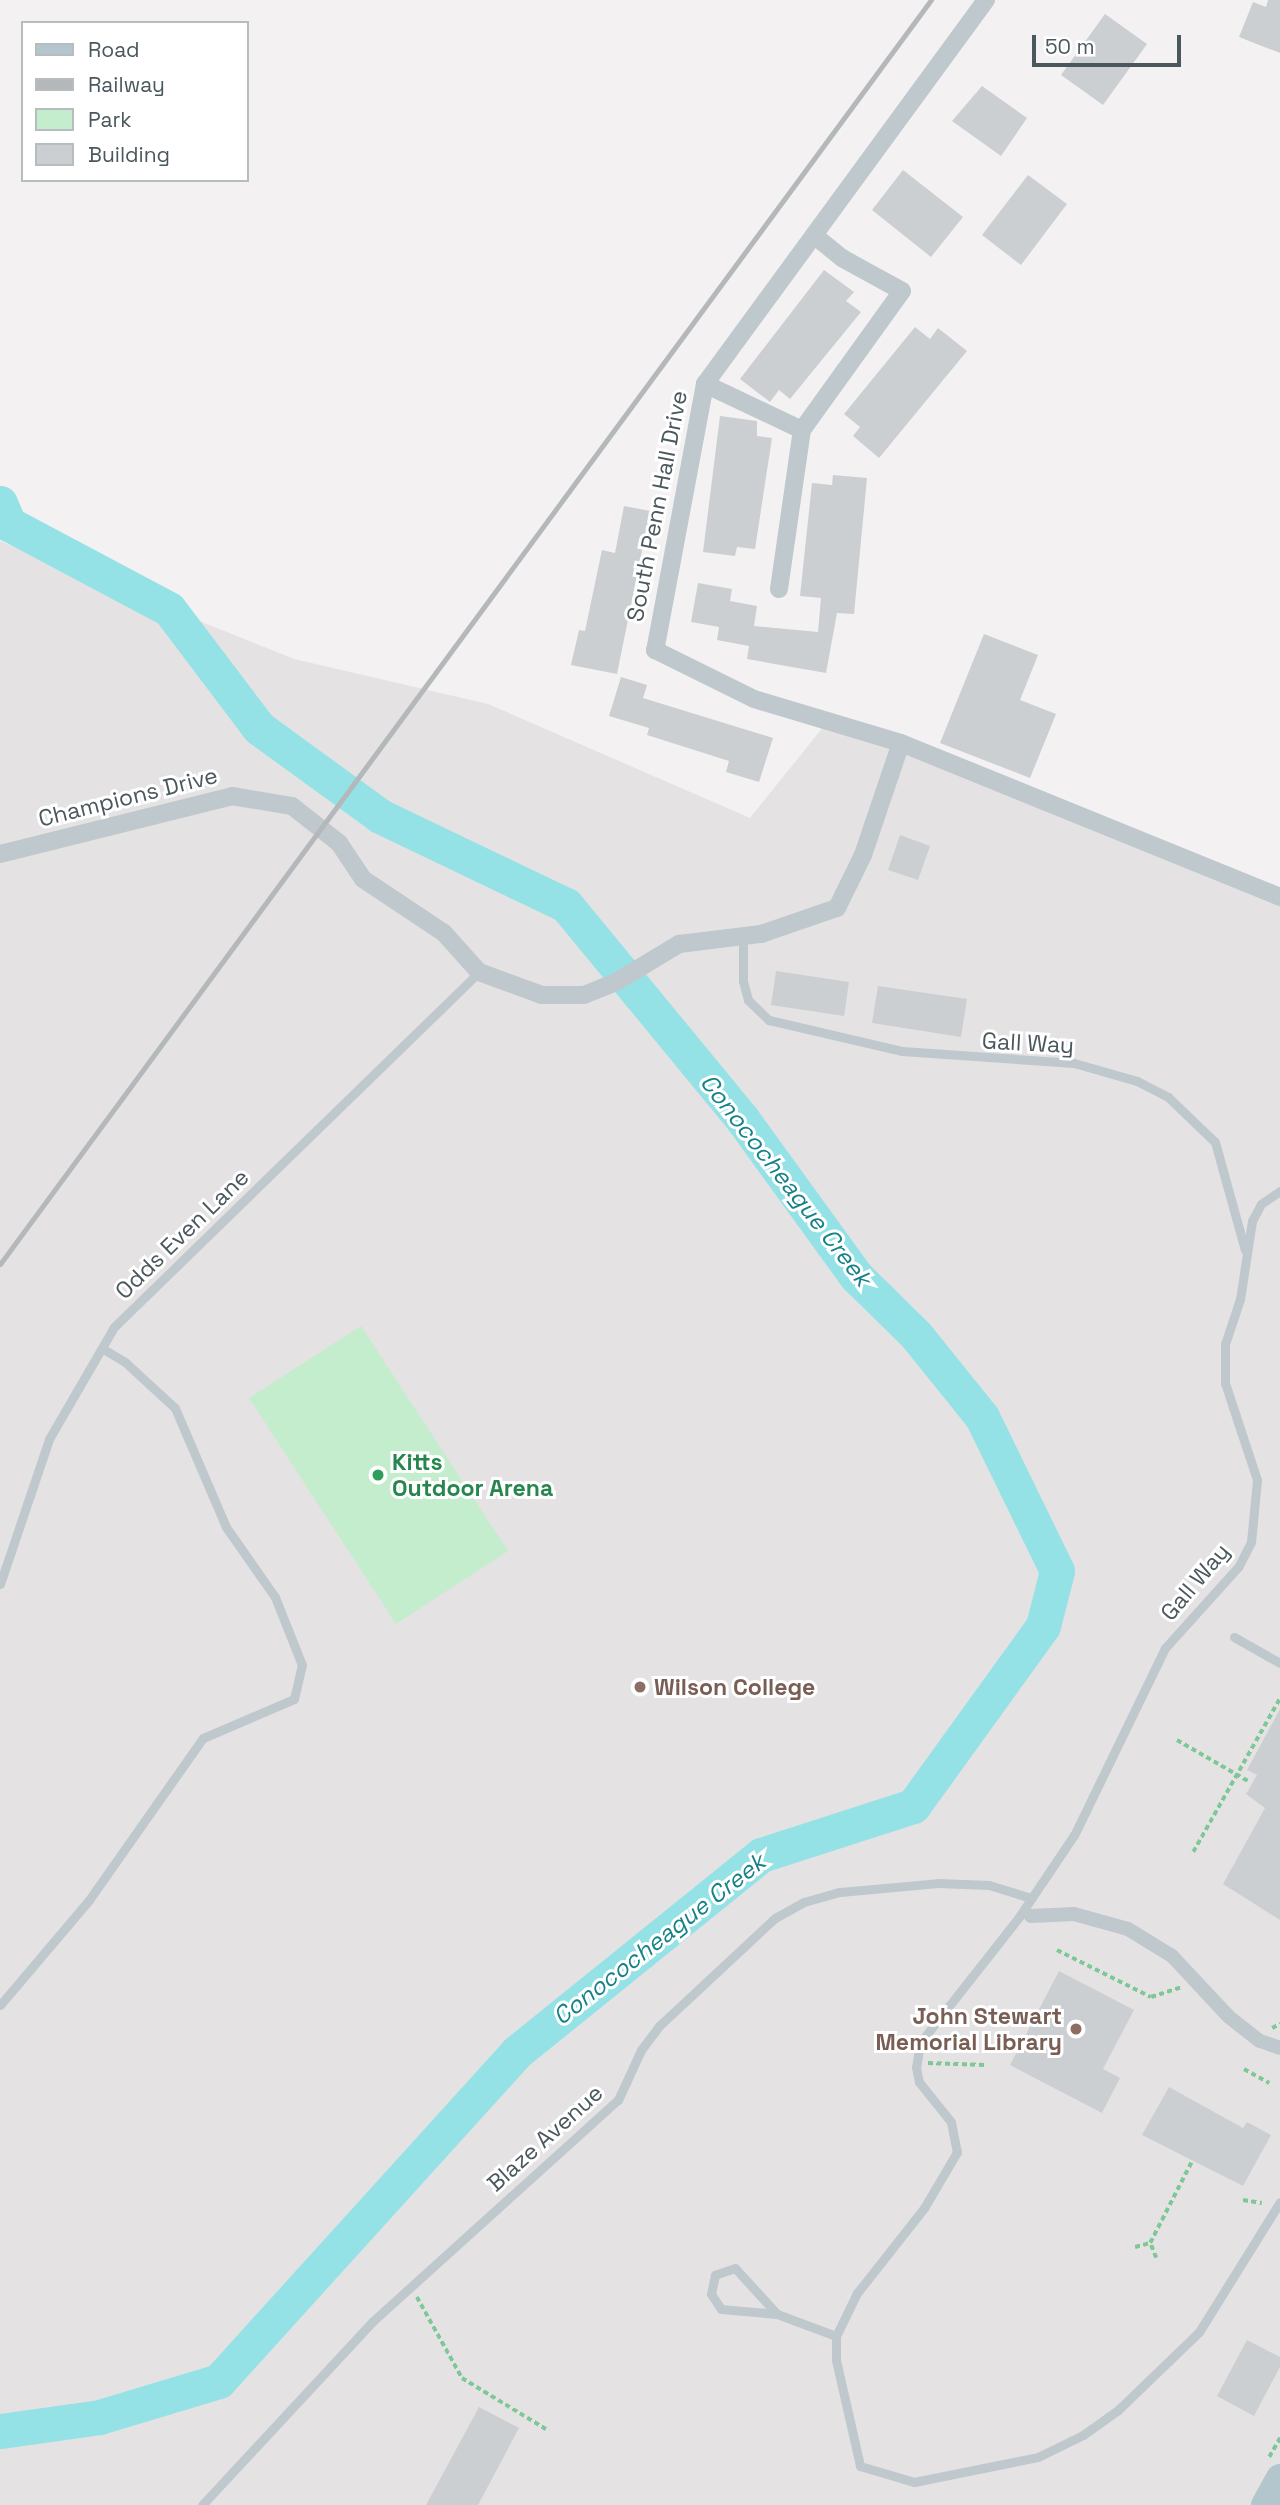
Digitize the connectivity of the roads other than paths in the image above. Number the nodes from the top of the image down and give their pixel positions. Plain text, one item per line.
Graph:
1 (986, 0) edge
2 (814, 235) junction
3 (705, 384) junction
4 (802, 430) junction
5 (779, 589) dead end
6 (901, 743) junction
7 (0, 854) edge
8 (1280, 897) edge
9 (743, 936) junction
10 (479, 972) junction
11 (1280, 1191) edge
12 (1247, 1255) junction
13 (102, 1348) junction
14 (0, 1584) edge
15 (1234, 1637) dead end
16 (1280, 1663) edge
17 (1031, 1898) junction
18 (1025, 1917) junction
19 (0, 2005) edge
20 (1280, 2048) edge
21 (1280, 2202) edge
22 (777, 2314) junction
23 (836, 2336) junction
24 (1280, 2478) edge
25 (202, 2505) edge
26 (1265, 2505) edge

1 - 2 street, South Penn Hall Drive
2 - 3 street, South Penn Hall Drive
2 - 4 street
3 - 4 street
3 - 6 street, South Penn Hall Drive
4 - 5 street
6 - 8 street, South Penn Hall Drive
6 - 9 street
7 - 10 street, Champions Drive
9 - 10 street, Champions Drive
9 - 12 lane, Gall Way
10 - 13 lane, Odds Even Lane
11 - 12 lane
12 - 17 lane, Gall Way
13 - 14 lane, Odds Even Lane
13 - 19 lane
15 - 16 lane
17 - 18 lane, Gall Way
17 - 25 lane, Blaze Avenue
18 - 20 street
18 - 23 lane, Gall Way
21 - 23 lane
22 - 22 lane
22 - 23 lane
24 - 26 main road

